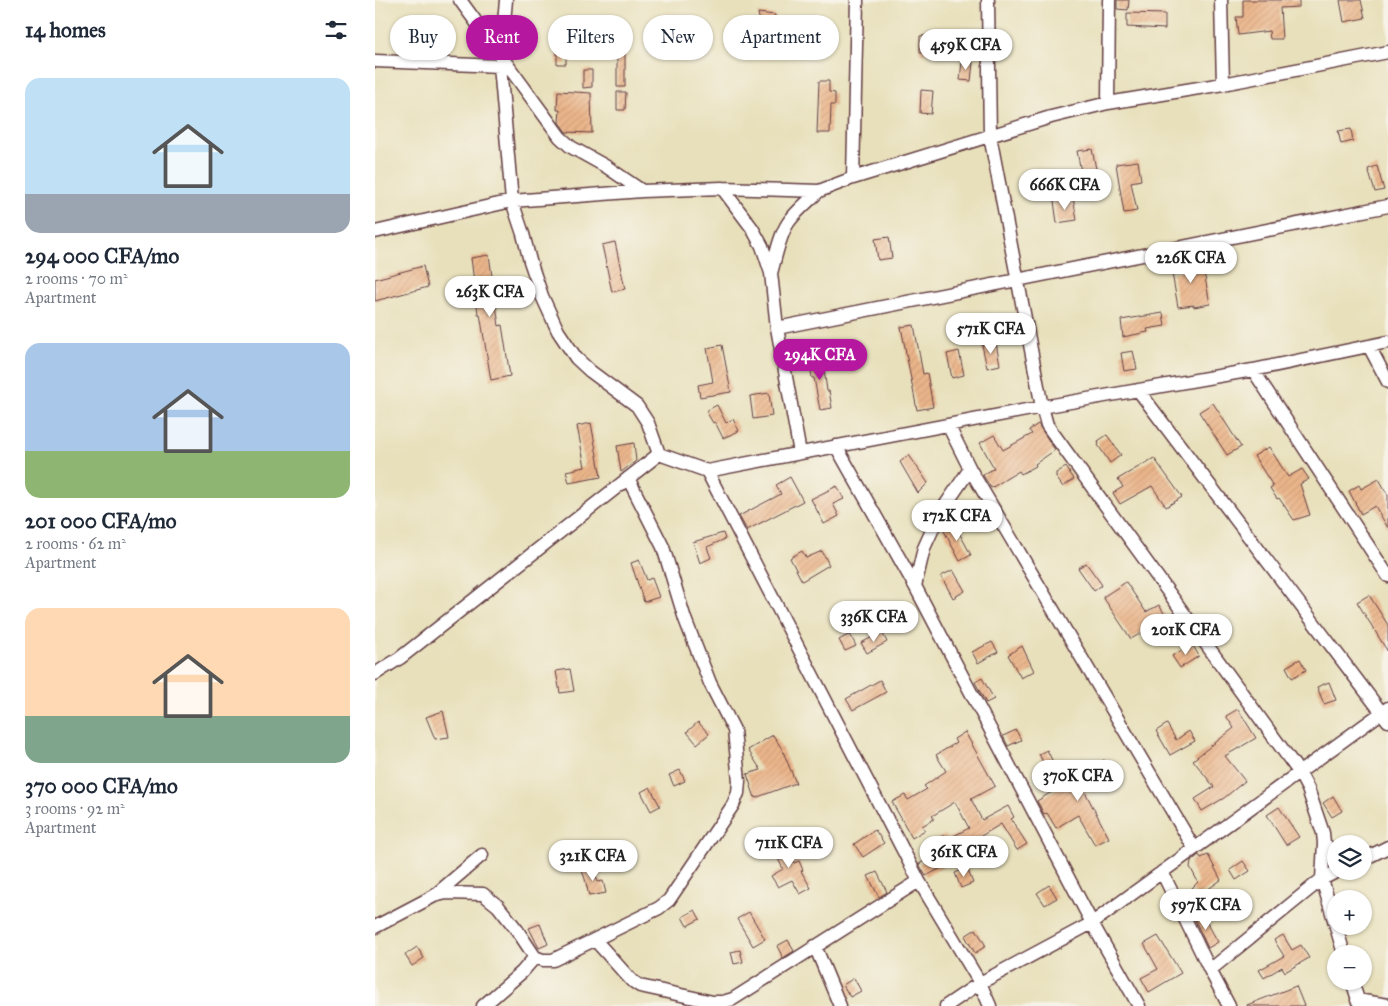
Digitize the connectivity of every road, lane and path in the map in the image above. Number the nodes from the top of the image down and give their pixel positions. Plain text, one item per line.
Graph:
1 (460, 0) edge
2 (505, 0) edge
3 (857, 0) edge
4 (981, 0) edge
5 (1109, 0) edge
6 (1221, 0) edge
7 (988, 6) edge
8 (1388, 52) edge
9 (375, 61) edge
10 (500, 61) junction
11 (1223, 84) junction
12 (1108, 103) junction
13 (990, 136) junction
14 (853, 178) junction
15 (722, 188) junction
16 (642, 191) junction
17 (819, 191) junction
18 (512, 201) junction
19 (1388, 206) edge
20 (375, 232) edge
21 (771, 272) junction
22 (1018, 280) junction
23 (777, 328) junction
24 (1388, 342) edge
25 (1369, 346) junction
26 (1253, 370) junction
27 (1388, 382) edge
28 (1138, 390) junction
29 (1042, 407) junction
30 (948, 425) junction
31 (836, 446) junction
32 (800, 453) junction
33 (659, 454) junction
34 (970, 470) junction
35 (707, 471) junction
36 (628, 478) junction
37 (924, 548) junction
38 (903, 565) junction
39 (1388, 576) edge
40 (915, 586) junction
41 (375, 674) edge
42 (1386, 714) edge
43 (1299, 772) junction
44 (1325, 843) joint
45 (1388, 847) edge
46 (1195, 848) junction
47 (482, 855) dead end
48 (1372, 855) edge
49 (1162, 872) junction
50 (1327, 877) edge
51 (1322, 880) junction
52 (919, 881) junction
53 (434, 896) junction
54 (1092, 923) junction
55 (375, 927) edge
56 (595, 940) junction
57 (1341, 945) edge
58 (815, 946) junction
59 (535, 957) junction
60 (1210, 970) junction
61 (980, 983) junction
62 (1355, 990) edge
63 (1359, 1003) edge
64 (1388, 1005) edge
65 (483, 1006) edge
66 (840, 1006) edge
67 (945, 1006) edge
68 (990, 1006) edge
69 (1139, 1006) edge
70 (1229, 1006) edge

1 - 10 street
2 - 10 street
3 - 14 street
4 - 7 street
5 - 12 street
6 - 11 street
7 - 13 street
8 - 11 street
9 - 10 street
10 - 16 street
10 - 18 street
11 - 12 street
12 - 13 street
13 - 14 street
13 - 22 street
14 - 17 street
15 - 16 street
15 - 17 street
15 - 21 street
16 - 18 street
17 - 21 street
18 - 20 street
18 - 33 street
19 - 22 street
21 - 23 street
22 - 23 street
22 - 29 street
23 - 32 street
24 - 25 street
25 - 26 street
25 - 27 street
26 - 28 street
26 - 39 street
28 - 29 street
28 - 42 street
29 - 30 street
29 - 43 street
30 - 31 street
30 - 34 street
31 - 32 street
31 - 38 street
32 - 35 street
33 - 35 street
33 - 36 street
34 - 37 street
34 - 46 street
35 - 52 street
36 - 41 street
36 - 56 street
37 - 38 street
37 - 40 street
38 - 40 street
40 - 54 street
42 - 43 street
43 - 44 street
43 - 46 street
44 - 51 street
45 - 48 street
46 - 49 street
47 - 53 street
49 - 54 street
49 - 60 street
50 - 51 street
51 - 57 street
51 - 60 street
52 - 58 street
52 - 61 street
53 - 55 street
53 - 59 street
54 - 61 street
54 - 69 street
56 - 58 street
56 - 59 street
58 - 66 street
59 - 65 street
60 - 70 street
61 - 67 street
61 - 68 street
62 - 63 street
63 - 64 street

